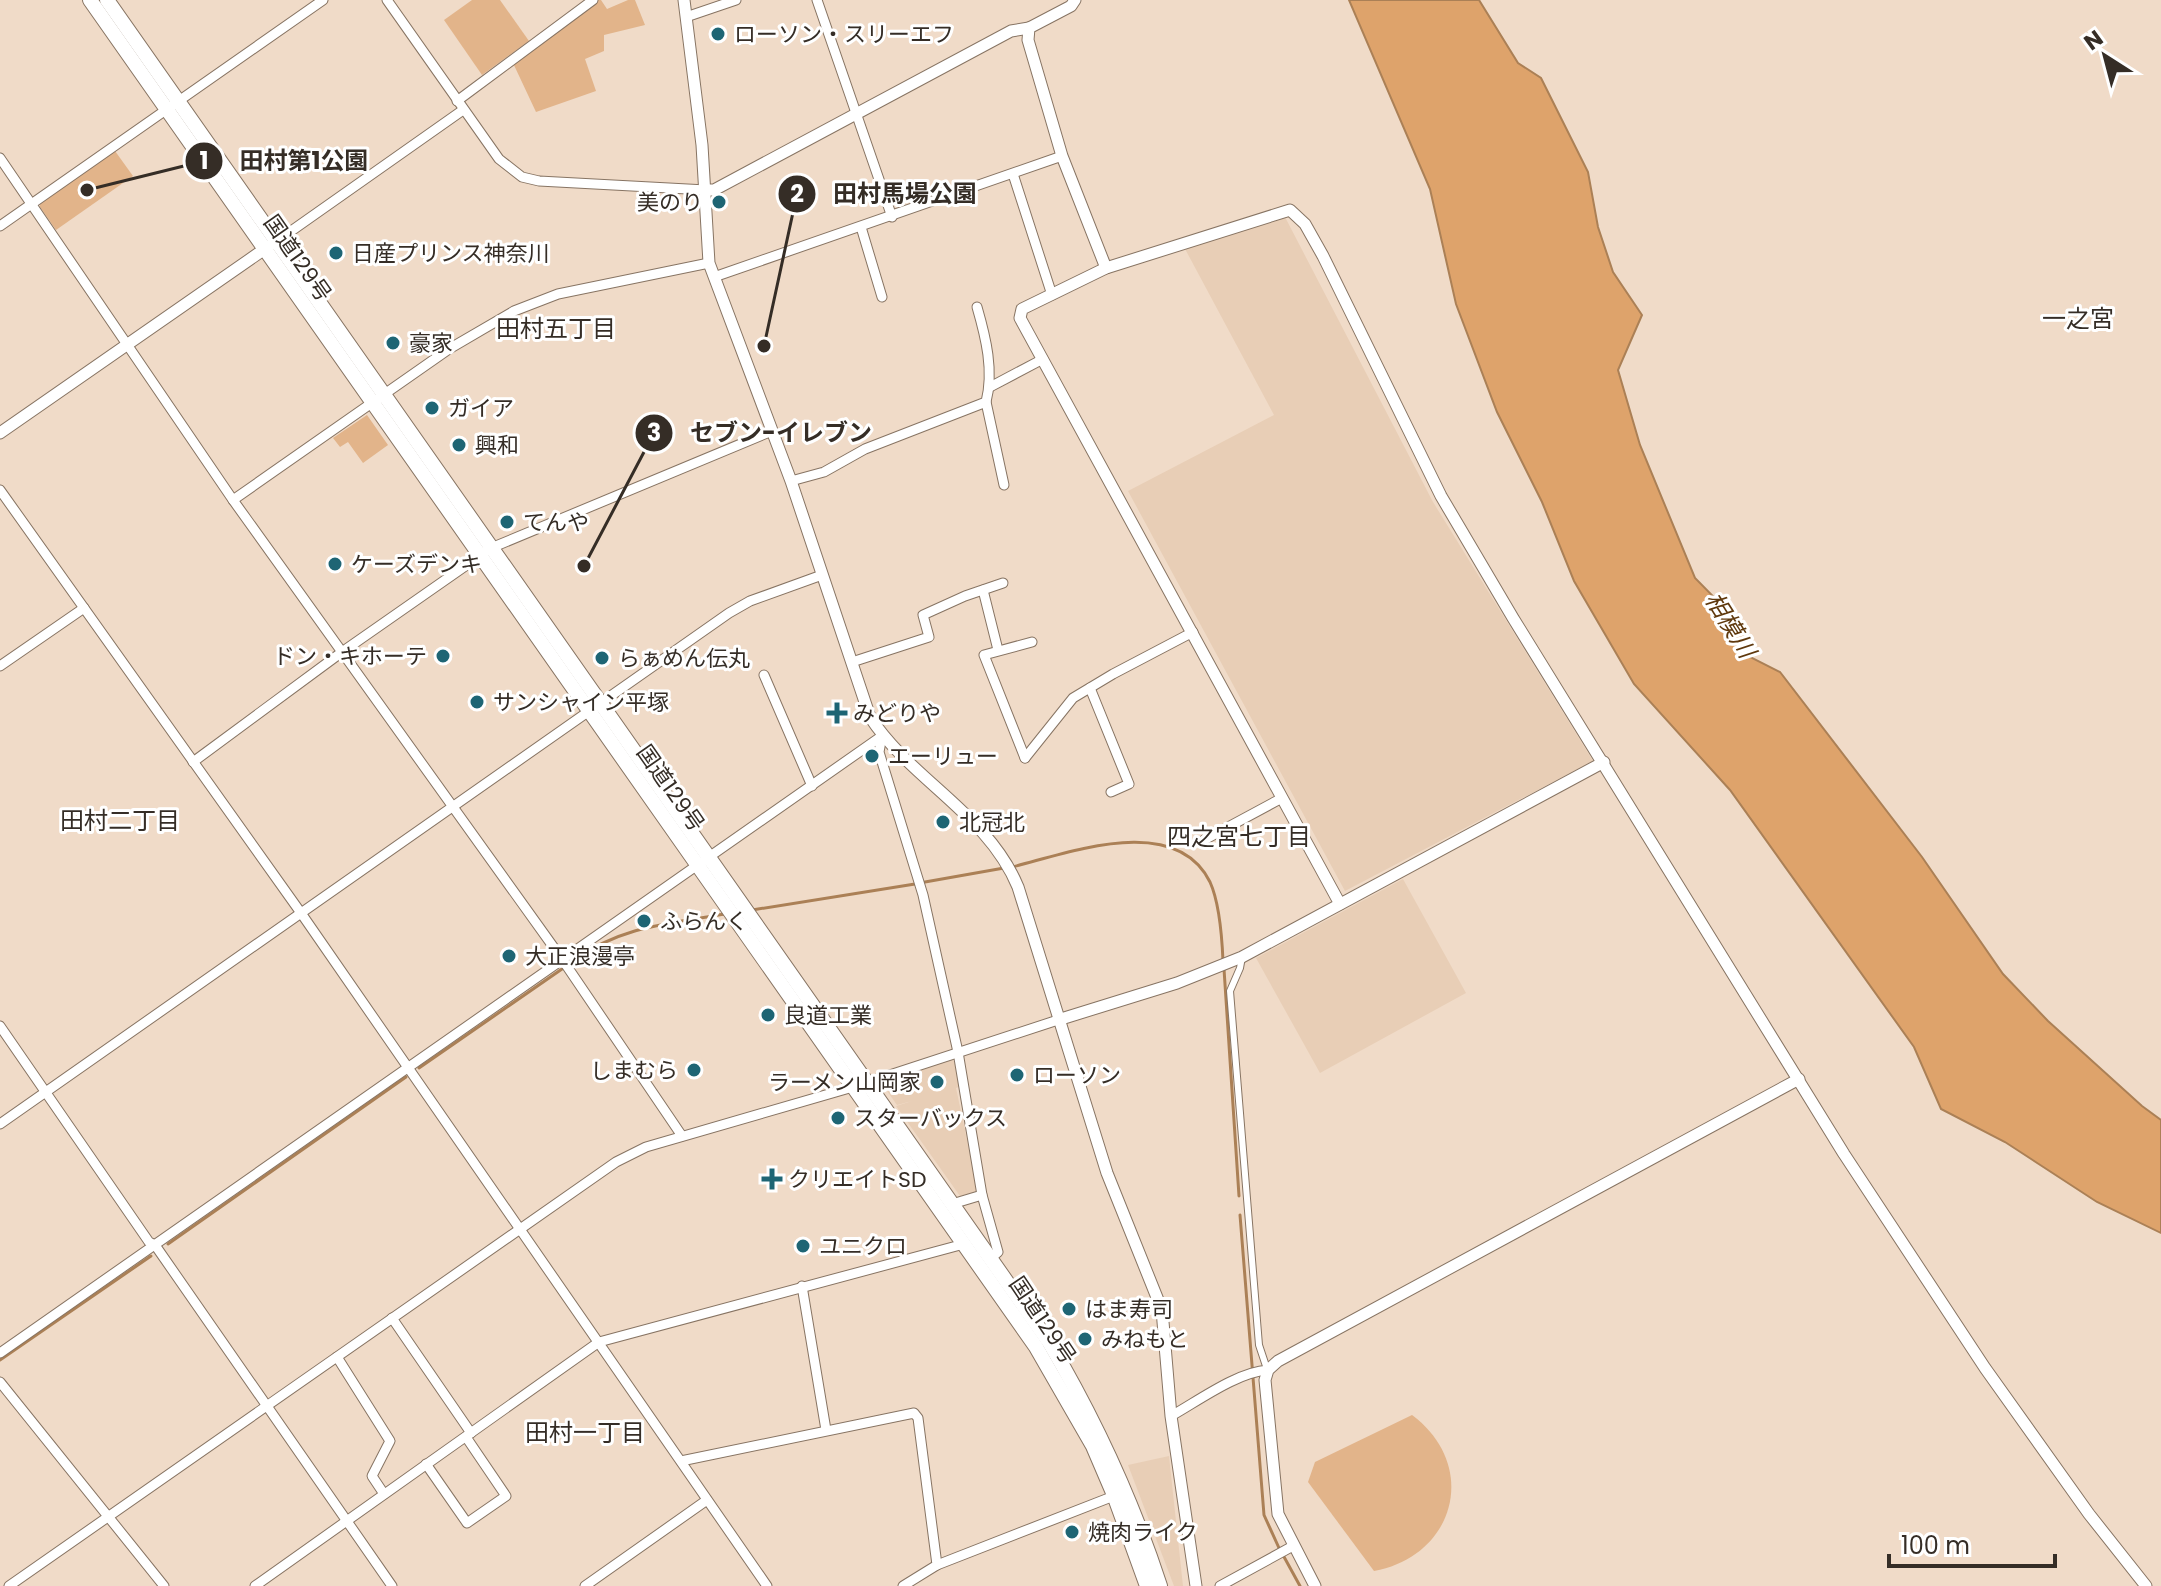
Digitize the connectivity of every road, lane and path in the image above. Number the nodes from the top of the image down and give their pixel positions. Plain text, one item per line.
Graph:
1 (90, 0) edge
2 (107, 0) edge
3 (323, 0) edge
4 (387, 0) edge
5 (593, 0) edge
6 (684, 0) edge
7 (736, 0) edge
8 (817, 0) edge
9 (1075, 0) edge
10 (686, 17) junction
11 (1029, 28) junction
12 (460, 105) junction
13 (173, 106) junction
14 (858, 113) junction
15 (1062, 156) junction
16 (0, 158) edge
17 (1013, 174) junction
18 (706, 190) junction
19 (32, 204) junction
20 (892, 217) junction
21 (0, 226) edge
22 (861, 227) junction
23 (271, 245) junction
24 (709, 263) junction
25 (1106, 268) junction
26 (714, 277) junction
27 (1052, 295) junction
28 (882, 297) dead end
29 (977, 307) dead end
30 (127, 345) junction
31 (1043, 359) junction
32 (990, 387) junction
33 (379, 398) junction
34 (986, 402) junction
35 (772, 431) junction
36 (0, 433) edge
37 (791, 481) junction
38 (1004, 485) dead end
39 (0, 490) edge
40 (233, 500) junction
41 (486, 552) junction
42 (822, 575) junction
43 (1003, 583) dead end
44 (983, 590) junction
45 (84, 608) junction
46 (1193, 632) junction
47 (1032, 642) dead end
48 (998, 650) junction
49 (342, 652) junction
50 (852, 662) junction
51 (0, 666) edge
52 (764, 675) dead end
53 (1090, 688) junction
54 (595, 708) junction
55 (882, 736) junction
56 (193, 762) junction
57 (1604, 762) junction
58 (812, 786) junction
59 (1111, 792) dead end
60 (1282, 798) junction
61 (453, 807) junction
62 (1204, 840) dead end
63 (703, 860) junction
64 (1340, 904) junction
65 (301, 913) junction
66 (562, 959) junction
67 (1237, 960) junction
68 (1061, 1019) junction
69 (0, 1026) edge
70 (958, 1052) junction
71 (409, 1069) junction
72 (1799, 1079) junction
73 (860, 1084) junction
74 (47, 1092) junction
75 (0, 1124) edge
76 (682, 1136) junction
77 (982, 1195) junction
78 (952, 1204) junction
79 (988, 1218) junction
80 (968, 1226) junction
81 (520, 1228) junction
82 (964, 1244) junction
83 (155, 1245) junction
84 (991, 1258) junction
85 (802, 1286) junction
86 (392, 1318) junction
87 (599, 1342) junction
88 (0, 1353) edge
89 (337, 1357) junction
90 (1262, 1371) junction
91 (0, 1382) edge
92 (268, 1404) junction
93 (1171, 1416) junction
94 (826, 1430) junction
95 (469, 1435) junction
96 (681, 1461) junction
97 (426, 1464) junction
98 (1120, 1493) junction
99 (384, 1494) junction
100 (707, 1500) junction
101 (108, 1517) junction
102 (346, 1520) junction
103 (1293, 1546) junction
104 (937, 1565) junction
105 (1149, 1582) edge
106 (9, 1586) edge
107 (164, 1586) edge
108 (255, 1586) edge
109 (392, 1586) edge
110 (585, 1586) edge
111 (767, 1586) edge
112 (903, 1586) edge
113 (1196, 1586) edge
114 (1220, 1586) edge
115 (1315, 1586) edge
116 (2146, 1586) edge

1 - 13 highway, 国道129号
2 - 13 highway, 国道129号
3 - 13 street
4 - 12 street
5 - 12 street
6 - 10 street
7 - 10 street
8 - 14 street
9 - 11 street
10 - 18 street
11 - 14 street
11 - 15 street
12 - 18 street
12 - 23 street
13 - 19 street
13 - 23 highway, 国道129号
14 - 18 street
14 - 20 street
15 - 17 street
15 - 25 street
16 - 19 street
17 - 20 street
17 - 27 street
18 - 24 street
19 - 21 street
19 - 30 street
20 - 22 street
22 - 26 street
22 - 28 street
23 - 30 street
23 - 33 highway, 国道129号
24 - 26 street
24 - 33 street
25 - 27 street
25 - 57 street
26 - 35 street
27 - 31 street
29 - 32 street
30 - 36 street
30 - 40 street
31 - 32 street
31 - 46 street
32 - 34 street
33 - 40 street
33 - 41 highway, 国道129号
34 - 37 street
34 - 38 street
35 - 37 street
35 - 41 street
37 - 42 street
39 - 45 street
40 - 49 street
41 - 49 street
41 - 54 highway, 国道129号
42 - 50 street
42 - 54 street
43 - 44 street
44 - 48 street
44 - 50 street
45 - 51 street
45 - 56 street
46 - 53 street
46 - 60 street
47 - 48 street
48 - 53 street
49 - 56 street
49 - 61 street
50 - 55 street
52 - 58 street
53 - 59 street
54 - 61 street
54 - 63 highway, 国道129号
55 - 58 street
55 - 68 street
55 - 70 street
56 - 65 street
57 - 64 street
57 - 72 street
58 - 63 street
60 - 62 street
60 - 64 street
61 - 65 street
61 - 66 street
63 - 66 street
63 - 73 highway, 国道129号
64 - 67 street
65 - 71 street
65 - 74 street
66 - 71 street
66 - 76 street
67 - 68 street
67 - 90 street
68 - 70 street
68 - 93 street
69 - 74 street
70 - 73 street
70 - 77 street
71 - 81 street
71 - 83 street
72 - 90 street
72 - 116 street
73 - 76 street
73 - 78 highway, 国道129号
73 - 82 highway, 国道129号
74 - 75 street
74 - 83 street
76 - 81 street
77 - 78 street
77 - 79 street
78 - 80 highway, 国道129号
79 - 80 street
79 - 84 street
80 - 84 highway, 国道129号
81 - 86 street
81 - 87 street
82 - 85 street
82 - 98 highway, 国道129号
83 - 88 street
83 - 92 street
84 - 98 highway, 国道129号
85 - 87 street
85 - 94 street
86 - 89 street
86 - 95 street
87 - 95 street
87 - 96 street
89 - 92 street
89 - 99 street
90 - 93 street
90 - 103 street
91 - 101 street
92 - 101 street
92 - 102 street
93 - 113 street
94 - 96 street
94 - 104 street
95 - 97 street
95 - 97 street
96 - 100 street
97 - 99 street
98 - 104 street
98 - 105 highway, 国道129号
99 - 102 street
100 - 110 street
100 - 111 street
101 - 106 street
101 - 107 street
102 - 108 street
102 - 109 street
103 - 114 street
103 - 115 street
104 - 112 street

